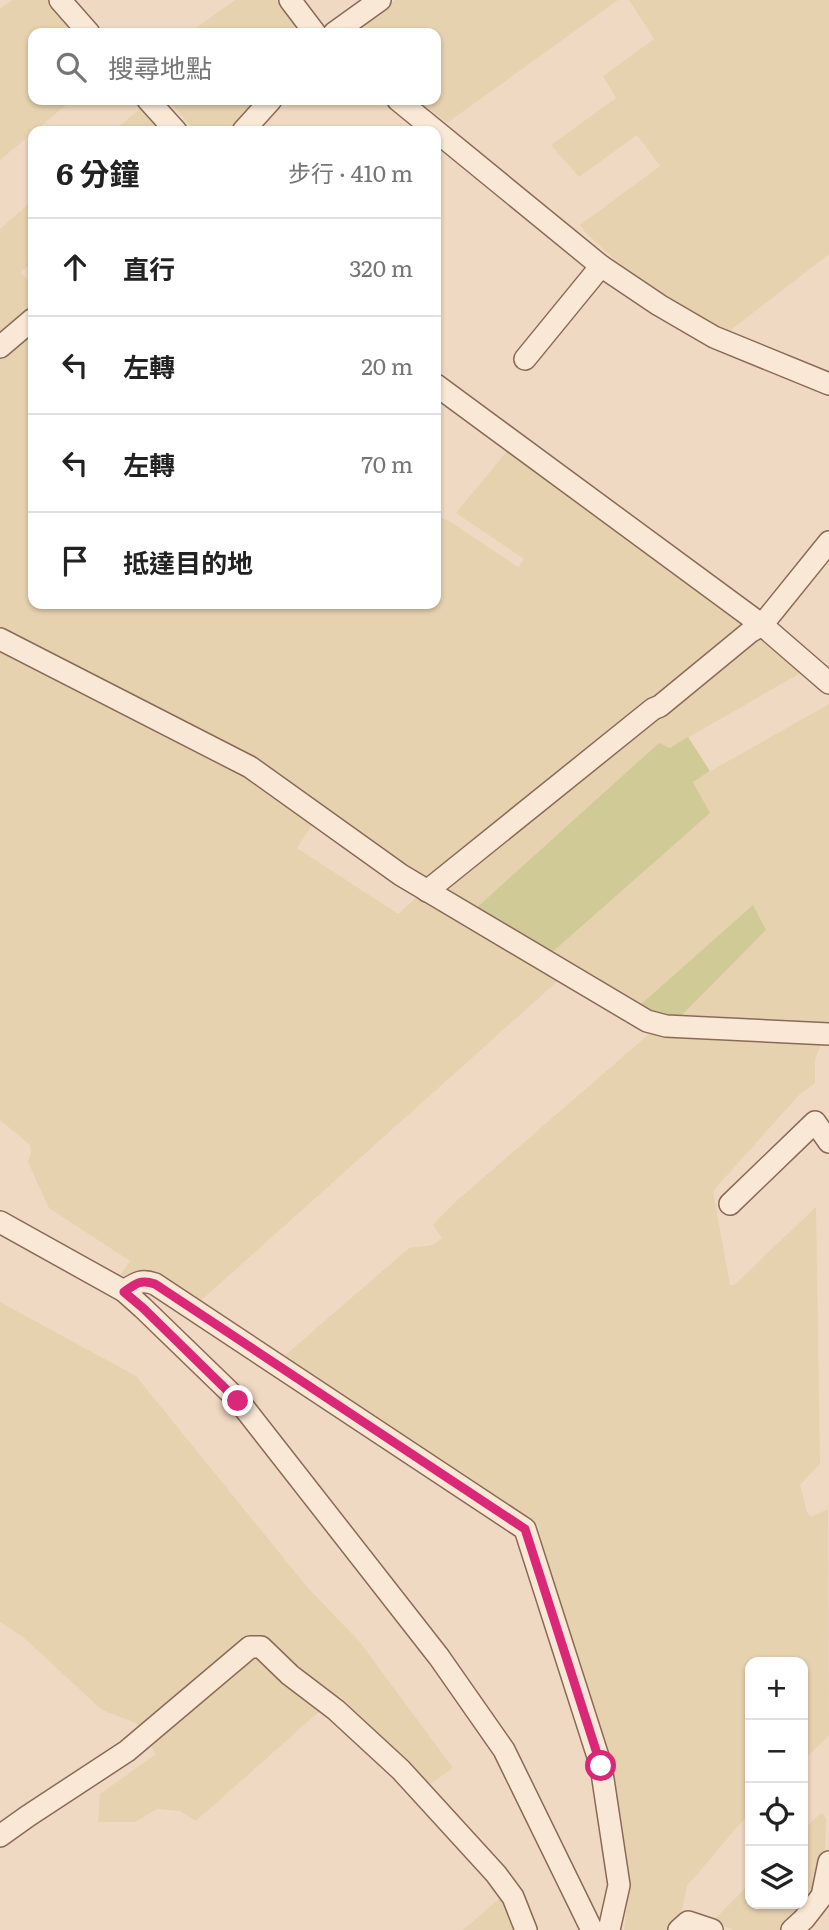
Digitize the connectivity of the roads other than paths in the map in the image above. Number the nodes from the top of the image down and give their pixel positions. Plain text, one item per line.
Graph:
1 (60, 0) edge
2 (290, 0) edge
3 (380, 0) edge
4 (85, 28) edge
5 (312, 28) edge
6 (341, 28) edge
7 (153, 105) edge
8 (266, 105) edge
9 (404, 105) edge
10 (171, 126) edge
11 (248, 126) edge
12 (430, 126) edge
13 (441, 135) edge
14 (601, 266) junction
15 (28, 323) edge
16 (0, 347) edge
17 (525, 359) dead end
18 (829, 384) edge
19 (441, 389) edge
20 (829, 542) edge
21 (762, 625) junction
22 (0, 639) edge
23 (829, 683) edge
24 (427, 891) junction
25 (829, 1034) edge
26 (829, 1142) edge
27 (730, 1204) dead end
28 (0, 1222) edge
29 (124, 1292) junction
30 (0, 1836) edge
31 (829, 1862) edge
32 (526, 1930) edge
33 (592, 1930) edge
34 (609, 1930) edge
35 (679, 1930) edge
36 (712, 1930) edge
37 (792, 1930) edge

1 - 4 street
2 - 5 street
3 - 6 street
7 - 10 street
8 - 11 street
9 - 12 street
13 - 14 street
14 - 17 street
14 - 18 street
15 - 16 street
19 - 21 street
20 - 21 street
21 - 23 street
21 - 24 street
22 - 24 street
24 - 25 street
26 - 27 street
28 - 29 street
29 - 33 street
29 - 34 street
30 - 32 street
31 - 37 street
35 - 36 street

